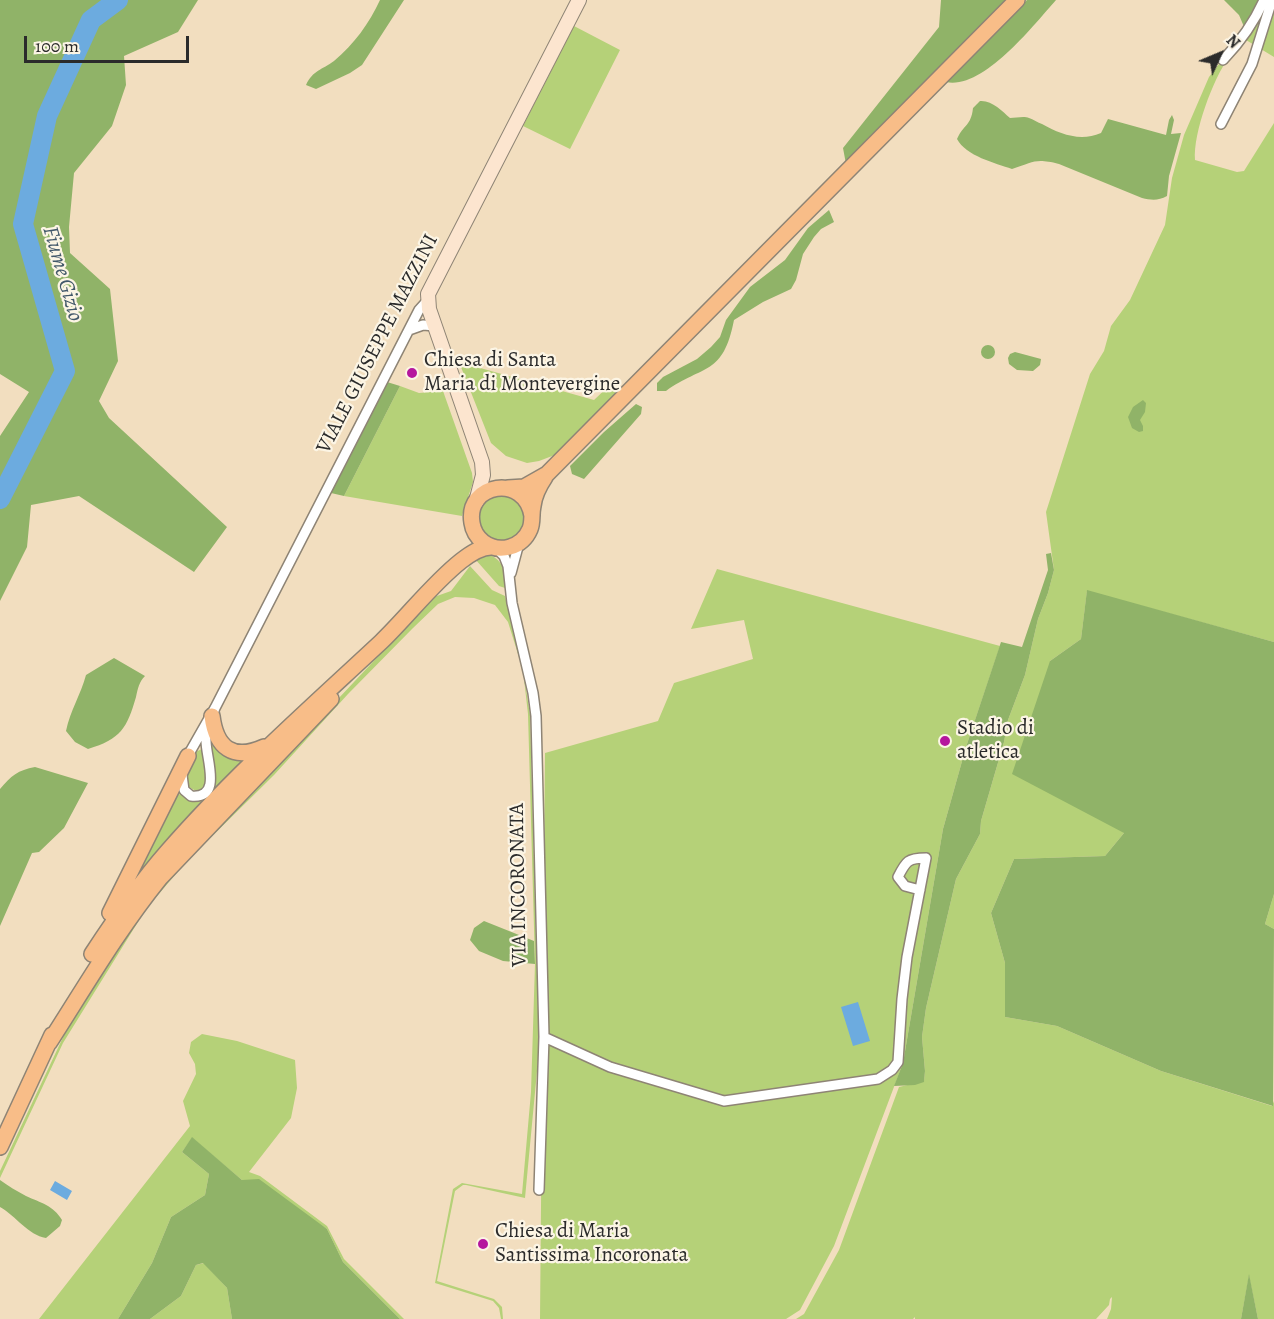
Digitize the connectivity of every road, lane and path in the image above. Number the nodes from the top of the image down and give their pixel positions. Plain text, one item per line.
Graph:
1 (579, 0) edge
2 (1017, 0) edge
3 (1264, 0) edge
4 (1272, 0) edge
5 (1223, 60) dead end
6 (1221, 124) dead end
7 (428, 300) junction
8 (435, 326) junction
9 (407, 332) junction
10 (482, 462) junction
11 (547, 474) junction
12 (506, 488) junction
13 (476, 502) junction
14 (532, 516) junction
15 (473, 527) junction
16 (519, 543) junction
17 (495, 547) junction
18 (461, 561) junction
19 (510, 581) junction
20 (382, 641) junction
21 (213, 712) junction
22 (272, 743) junction
23 (188, 756) junction
24 (920, 890) dead end
25 (92, 954) junction
26 (544, 1036) junction
27 (49, 1043) junction
28 (0, 1147) edge
29 (539, 1190) dead end

1 - 7 main road, VIALE GIUSEPPE MAZZINI
2 - 11 main road
3 - 5 street
4 - 6 street
7 - 8 main road
7 - 9 street, VIALE GIUSEPPE MAZZINI
8 - 9 street
8 - 10 main road
9 - 21 street, VIALE GIUSEPPE MAZZINI
10 - 12 main road
10 - 13 main road
11 - 12 main road
11 - 14 main road
12 - 13 main road
12 - 14 main road
13 - 15 main road
14 - 16 main road
15 - 17 main road
15 - 18 main road
16 - 17 main road
16 - 19 street, VIA INCORONATA
17 - 18 main road
17 - 19 street, VIA INCORONATA
18 - 20 main road
19 - 26 street, VIA INCORONATA
20 - 22 main road
20 - 27 main road
21 - 22 main road
21 - 23 street, VIALE GIUSEPPE MAZZINI
21 - 23 street, VIALE GIUSEPPE MAZZINI
22 - 25 main road
23 - 25 main road
24 - 26 street
25 - 27 main road
26 - 29 street, VIA INCORONATA
27 - 28 main road

